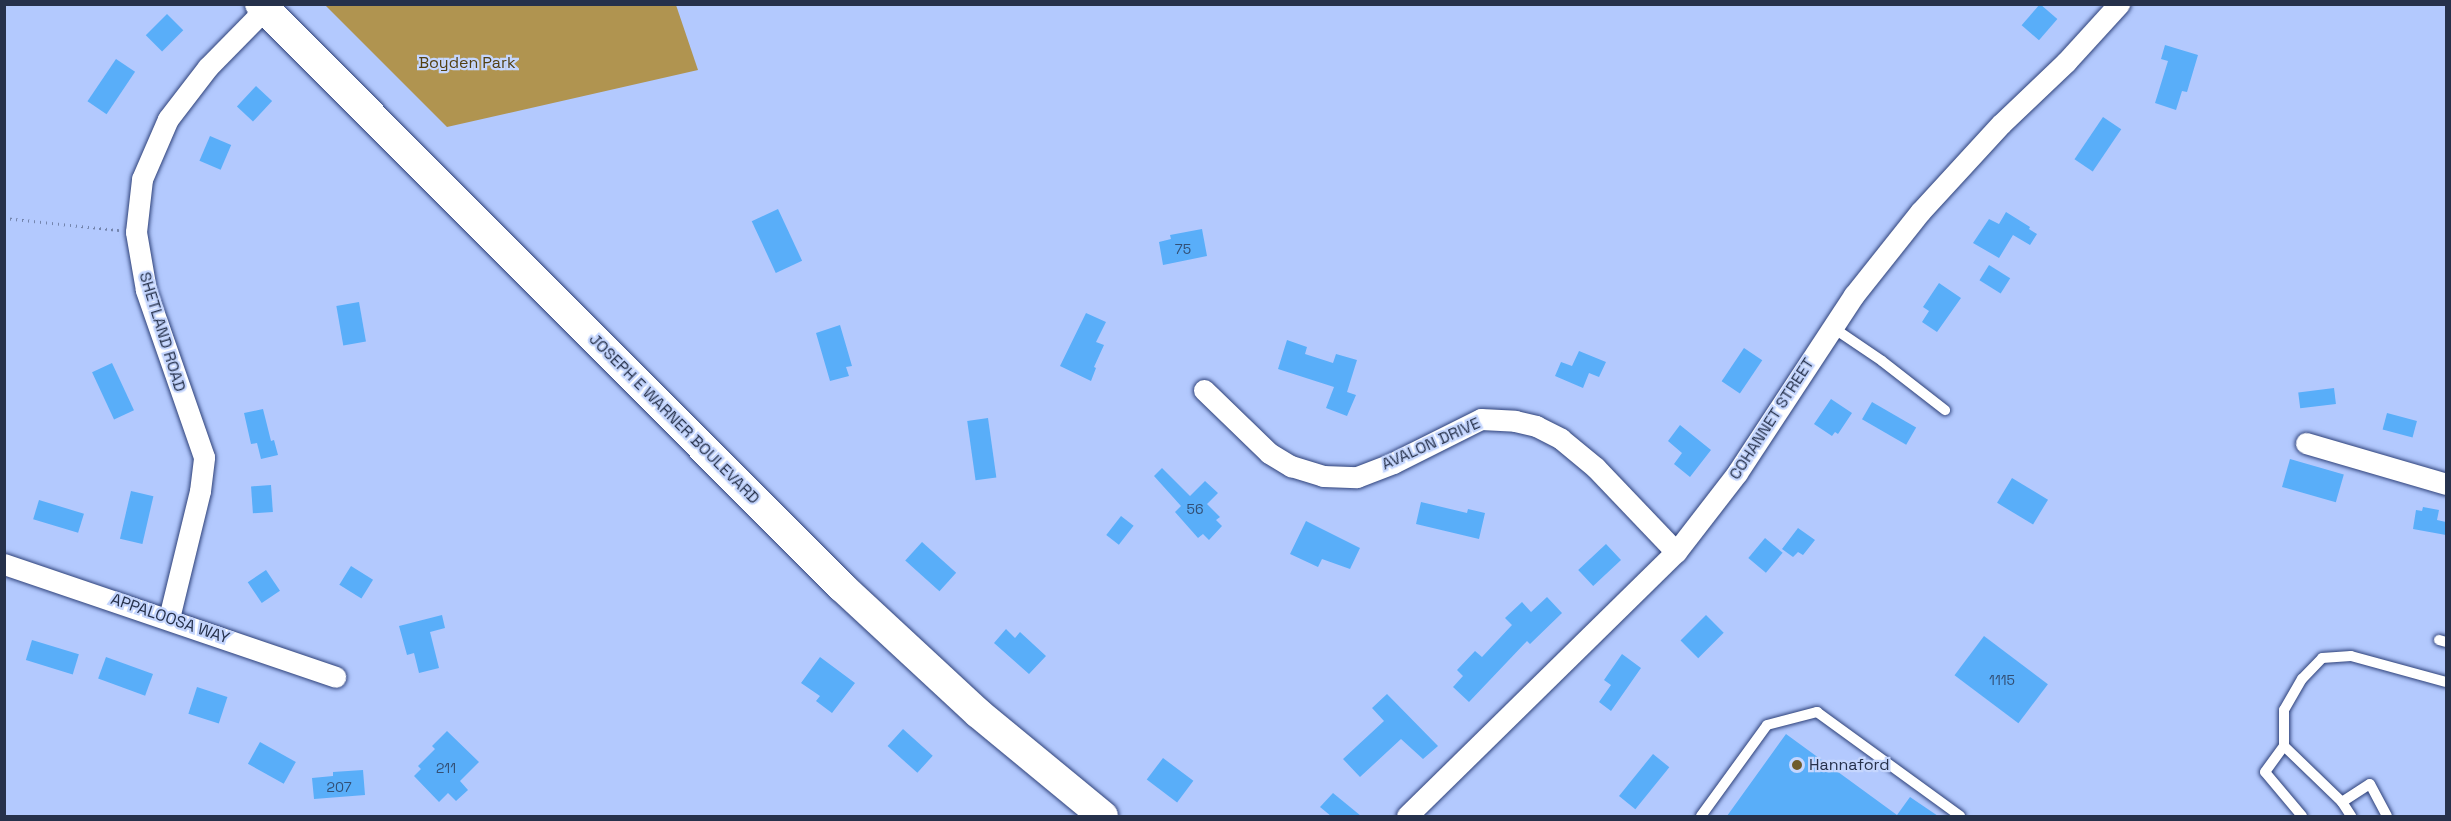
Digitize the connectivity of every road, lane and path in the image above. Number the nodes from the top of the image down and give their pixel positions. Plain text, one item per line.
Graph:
1 (2119, 4) edge
2 (262, 7) edge
3 (4, 218) edge
4 (136, 232) junction
5 (1832, 327) junction
6 (1204, 390) dead end
7 (1945, 410) dead end
8 (2306, 443) dead end
9 (2446, 483) edge
10 (1676, 552) junction
11 (4, 564) edge
12 (169, 618) junction
13 (335, 677) dead end
14 (2446, 682) edge
15 (2284, 746) junction
16 (2342, 802) junction
17 (1103, 816) edge
18 (1407, 816) edge
19 (1701, 816) edge
20 (1960, 816) edge
21 (2302, 816) edge
22 (2351, 816) edge
23 (2387, 816) edge

1 - 5 street, COHANNET STREET
2 - 4 street, SHETLAND ROAD
2 - 17 main road, JOSEPH E WARNER BOULEVARD
3 - 4 path
4 - 12 street, SHETLAND ROAD
5 - 7 lane
5 - 10 street, COHANNET STREET
6 - 10 street, AVALON DRIVE
8 - 9 street
10 - 18 street, COHANNET STREET
11 - 12 street, APPALOOSA WAY
12 - 13 street, APPALOOSA WAY
14 - 15 lane
15 - 16 lane
15 - 21 lane
16 - 22 lane
16 - 23 lane
19 - 20 lane

